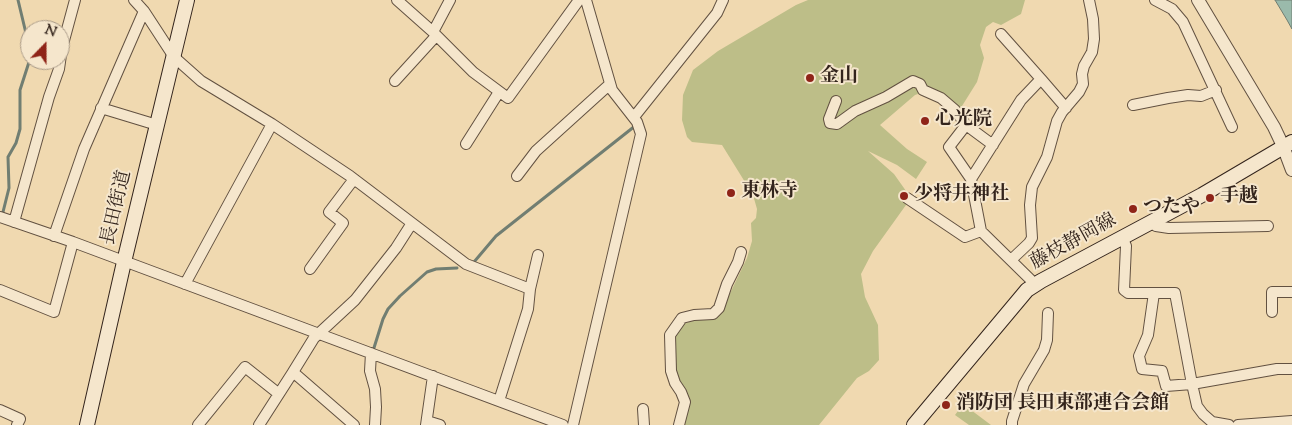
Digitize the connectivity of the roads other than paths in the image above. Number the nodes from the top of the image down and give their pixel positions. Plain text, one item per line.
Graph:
1 (75, 0) edge
2 (134, 0) edge
3 (188, 0) edge
4 (397, 0) edge
5 (450, 0) edge
6 (578, 0) edge
7 (586, 0) edge
8 (723, 0) edge
9 (1089, 0) edge
10 (1155, 0) edge
11 (1198, 0) edge
12 (144, 11) junction
13 (435, 34) junction
14 (1001, 34) dead end
15 (174, 57) junction
16 (1040, 79) junction
17 (395, 82) dead end
18 (610, 84) junction
19 (1216, 90) junction
20 (499, 92) junction
21 (836, 101) dead end
22 (1133, 106) dead end
23 (101, 108) junction
24 (1066, 108) junction
25 (634, 117) junction
26 (272, 124) junction
27 (157, 125) junction
28 (966, 125) junction
29 (1232, 127) dead end
30 (466, 144) dead end
31 (1288, 144) edge
32 (993, 145) junction
33 (1292, 168) edge
34 (517, 176) dead end
35 (354, 179) junction
36 (972, 179) junction
37 (907, 198) dead end
38 (0, 217) edge
39 (14, 222) junction
40 (1151, 222) junction
41 (412, 223) junction
42 (1268, 226) dead end
43 (981, 232) junction
44 (54, 236) junction
45 (1122, 237) junction
46 (73, 242) junction
47 (741, 252) dead end
48 (538, 255) dead end
49 (1011, 260) junction
50 (124, 262) junction
51 (310, 269) dead end
52 (185, 284) junction
53 (1036, 285) junction
54 (530, 289) junction
55 (0, 290) edge
56 (1292, 292) edge
57 (1154, 293) junction
58 (1272, 312) dead end
59 (1048, 313) dead end
60 (319, 334) junction
61 (371, 353) junction
62 (1292, 368) edge
63 (293, 372) junction
64 (433, 376) junction
65 (1192, 384) junction
66 (279, 394) junction
67 (498, 401) junction
68 (643, 409) dead end
69 (0, 410) edge
70 (1292, 421) edge
71 (426, 423) edge
72 (17, 425) edge
73 (87, 425) edge
74 (198, 425) edge
75 (259, 425) edge
76 (355, 425) edge
77 (375, 425) edge
78 (440, 425) edge
79 (563, 425) edge
80 (573, 425) edge
81 (644, 425) edge
82 (679, 425) edge
83 (914, 425) edge
84 (1012, 425) edge
85 (1229, 425) edge
86 (1238, 425) edge

1 - 39 street
2 - 12 street
3 - 15 main road, 長田街道
4 - 13 street
5 - 13 street
6 - 20 street
7 - 18 street
8 - 25 street
9 - 24 street
10 - 19 street
11 - 31 street
12 - 15 street
12 - 23 street
13 - 17 street
13 - 20 street
14 - 16 street
15 - 26 street
15 - 27 main road, 長田街道
16 - 24 street
16 - 32 street
18 - 25 street
18 - 34 street
19 - 22 street
19 - 29 street
20 - 30 street
21 - 28 street
23 - 27 street
23 - 44 street
24 - 49 street
25 - 80 street
26 - 35 street
26 - 52 street
27 - 50 main road, 長田街道
28 - 32 street
28 - 36 street
31 - 33 street
31 - 40 main road, 藤枝静岡線
32 - 36 street
35 - 41 street
35 - 51 street
36 - 43 street
37 - 43 street
38 - 39 street
39 - 44 street
40 - 42 street
40 - 45 main road, 藤枝静岡線
41 - 54 street
41 - 60 street
43 - 49 street
44 - 46 street
45 - 53 main road, 藤枝静岡線
45 - 57 street
46 - 50 street
46 - 55 street
47 - 82 street
48 - 54 street
49 - 53 street
50 - 52 street
50 - 73 main road, 長田街道
52 - 60 street
53 - 83 main road, 藤枝静岡線
54 - 67 street
56 - 58 street
57 - 65 street
57 - 65 street
59 - 84 street
60 - 61 street
60 - 63 street
61 - 64 street
61 - 77 street
62 - 65 street
63 - 66 street
63 - 76 street
64 - 67 street
64 - 71 street
65 - 85 street
66 - 74 street
66 - 75 street
67 - 79 street
68 - 81 street
69 - 72 street
70 - 86 street
71 - 78 street

